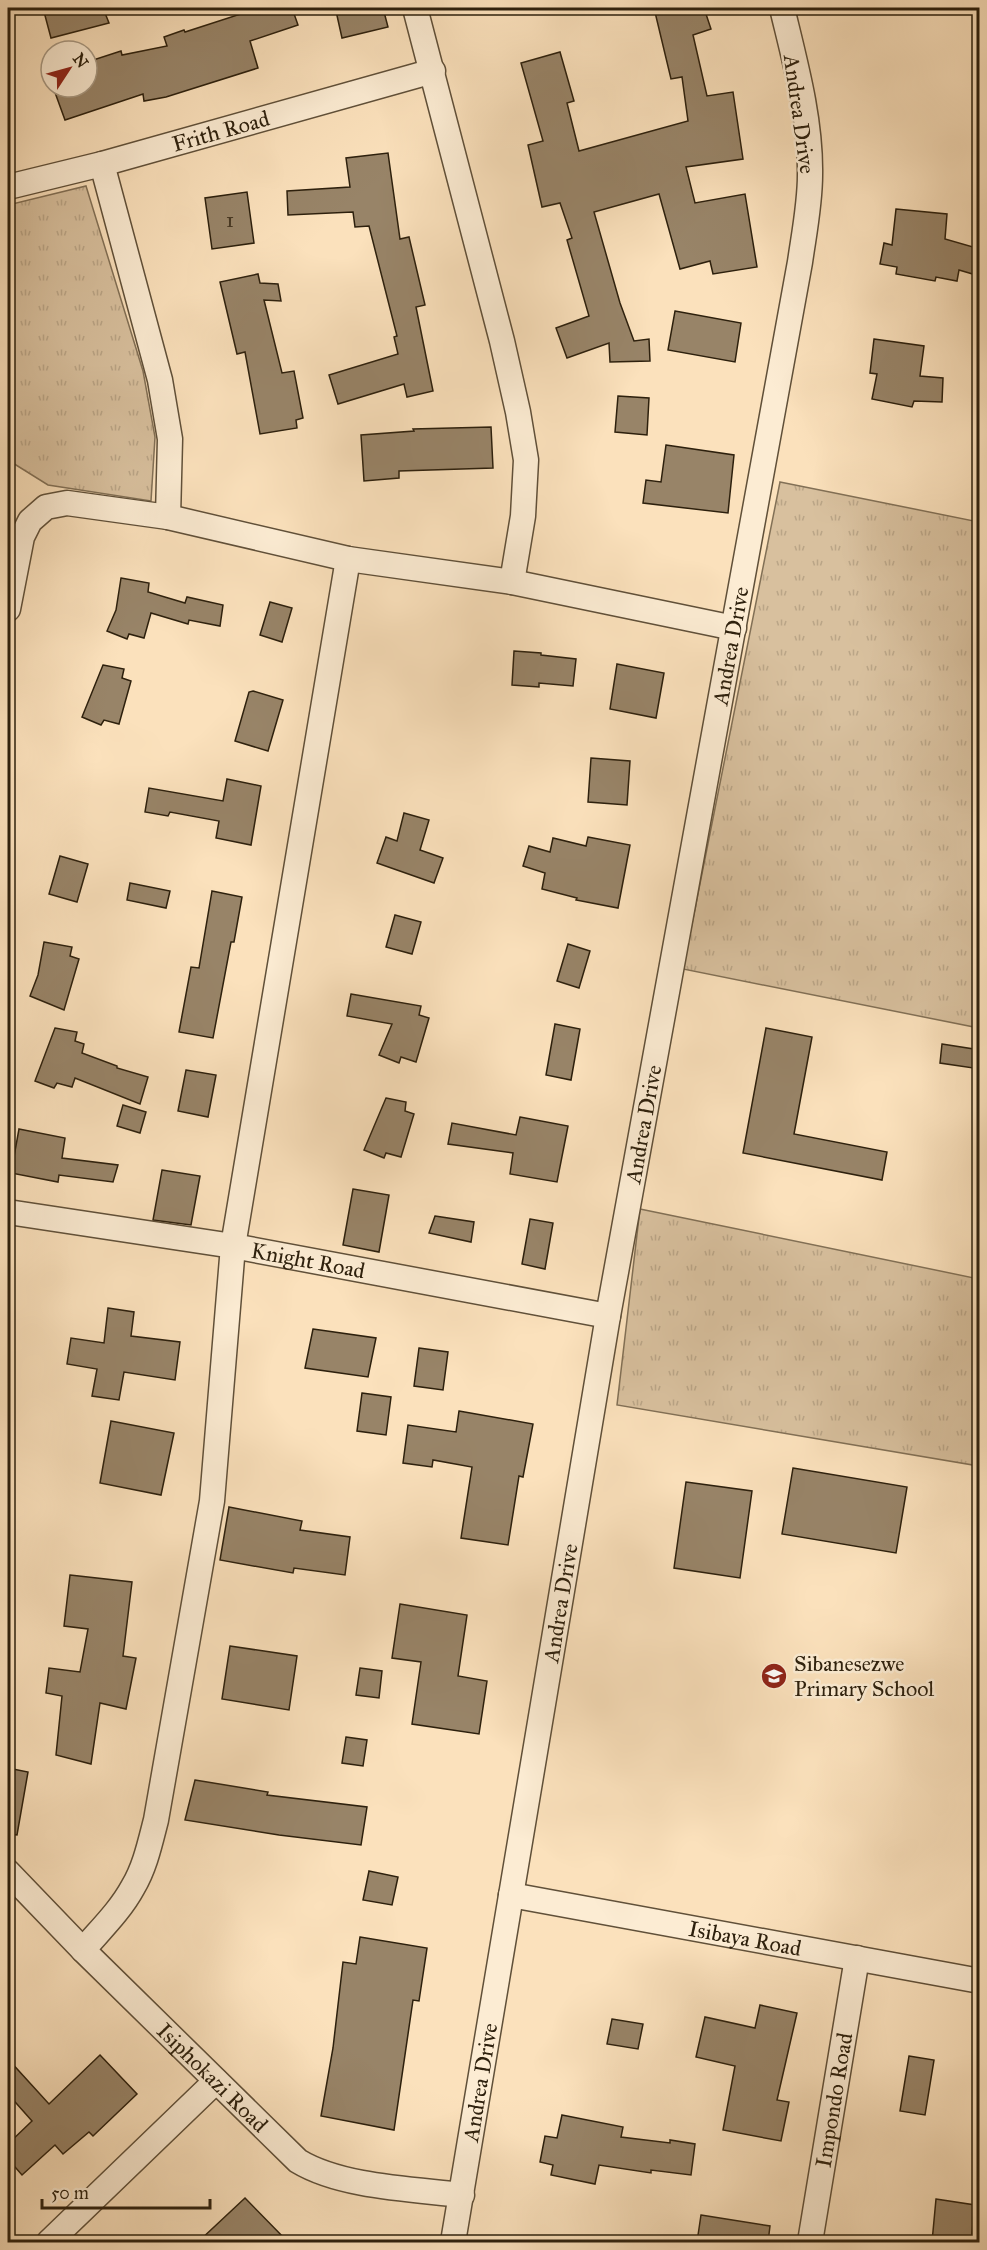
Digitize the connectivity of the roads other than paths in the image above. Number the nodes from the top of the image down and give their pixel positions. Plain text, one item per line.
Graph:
1 (415, 8) edge
2 (782, 8) edge
3 (433, 71) junction
4 (102, 165) junction
5 (8, 187) edge
6 (168, 517) junction
7 (348, 559) junction
8 (512, 582) junction
9 (8, 609) edge
10 (734, 628) junction
11 (8, 1212) edge
12 (233, 1246) junction
13 (608, 1316) junction
14 (8, 1872) edge
15 (511, 1894) junction
16 (83, 1950) junction
17 (857, 1958) junction
18 (980, 1981) edge
19 (216, 2081) junction
20 (462, 2195) junction
21 (49, 2242) edge
22 (453, 2242) edge
23 (810, 2242) edge

1 - 3 street
2 - 10 street, Andrea Drive
3 - 4 street, Frith Road
3 - 8 street
4 - 5 street, Frith Road
4 - 6 street
6 - 7 street
6 - 9 street
7 - 8 street
7 - 12 street
8 - 10 street
10 - 13 street, Andrea Drive
11 - 12 street, Knight Road
12 - 13 street, Knight Road
12 - 16 street
13 - 15 street, Andrea Drive
14 - 16 street, Isiphokazi Road
15 - 17 street, Isibaya Road
15 - 20 street, Andrea Drive
16 - 19 street, Isiphokazi Road
17 - 18 street, Isibaya Road
17 - 23 street, Impondo Road
19 - 20 street, Isiphokazi Road
19 - 21 street
20 - 22 street, Andrea Drive

